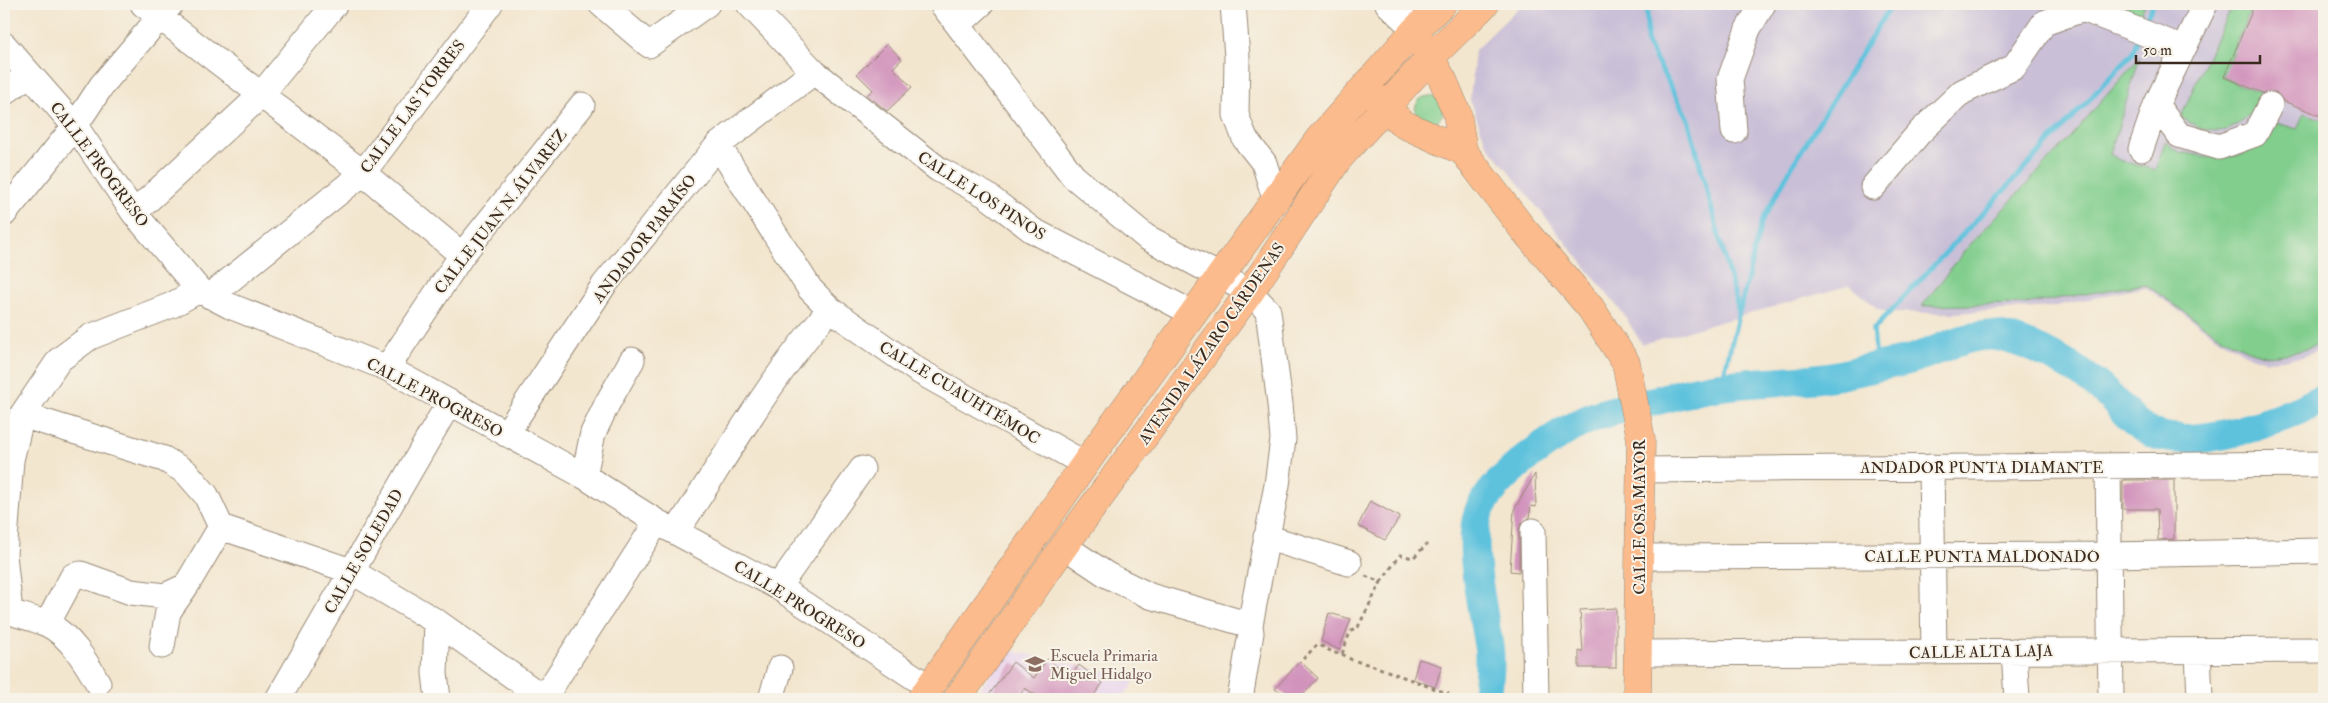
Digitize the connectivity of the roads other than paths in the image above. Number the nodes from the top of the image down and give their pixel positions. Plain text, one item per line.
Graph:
1 (335, 4) edge
2 (490, 4) edge
3 (601, 4) edge
4 (707, 4) edge
5 (749, 4) edge
6 (942, 4) edge
7 (981, 4) edge
8 (1233, 4) edge
9 (1388, 4) edge
10 (1442, 4) edge
11 (1485, 4) edge
12 (1763, 4) edge
13 (2205, 4) edge
14 (158, 8) edge
15 (958, 24) junction
16 (1415, 30) junction
17 (4, 45) edge
18 (2183, 48) junction
19 (1430, 58) junction
20 (814, 72) junction
21 (29, 74) junction
22 (1365, 87) junction
23 (4, 93) edge
24 (260, 96) junction
25 (2156, 104) junction
26 (2270, 105) dead end
27 (582, 106) dead end
28 (1386, 108) junction
29 (75, 126) junction
30 (1734, 130) dead end
31 (718, 145) junction
32 (2141, 149) dead end
33 (1463, 151) junction
34 (362, 174) junction
35 (1873, 187) dead end
36 (1275, 198) junction
37 (134, 213) junction
38 (4, 214) edge
39 (462, 254) junction
40 (1220, 278) junction
41 (1250, 292) junction
42 (204, 293) junction
43 (830, 309) junction
44 (1194, 314) junction
45 (632, 360) dead end
46 (387, 368) junction
47 (449, 403) junction
48 (22, 415) junction
49 (506, 434) junction
50 (1084, 464) junction
51 (2324, 464) edge
52 (2108, 466) junction
53 (1931, 467) junction
54 (862, 469) dead end
55 (1640, 470) junction
56 (584, 476) junction
57 (221, 527) junction
58 (666, 527) junction
59 (1533, 531) dead end
60 (1266, 537) junction
61 (1064, 546) junction
62 (2324, 551) edge
63 (1932, 556) junction
64 (2109, 556) junction
65 (1640, 557) junction
66 (1349, 563) road end
67 (351, 571) junction
68 (186, 586) junction
69 (778, 587) junction
70 (7, 612) edge
71 (437, 622) junction
72 (47, 624) junction
73 (1250, 625) junction
74 (162, 646) dead end
75 (2110, 650) junction
76 (2324, 650) edge
77 (2014, 651) junction
78 (2198, 651) junction
79 (1934, 652) junction
80 (1638, 653) junction
81 (780, 668) dead end
82 (98, 683) dead end
83 (925, 693) edge
84 (278, 699) edge
85 (438, 699) edge
86 (544, 699) edge
87 (771, 699) edge
88 (957, 699) edge
89 (1240, 699) edge
90 (1536, 699) edge
91 (1637, 699) edge
92 (2016, 699) edge
93 (2111, 699) edge
94 (2200, 699) edge

1 - 24 street
2 - 34 street, CALLE LAS TORRES
3 - 4 street
5 - 20 street, CALLE LOS PINOS
6 - 15 street
7 - 15 street
8 - 36 street
9 - 16 street
10 - 16 main road, AVENIDA LÁZARO CÁRDENAS
11 - 19 main road, AVENIDA LÁZARO CÁRDENAS
12 - 30 street
13 - 18 street
14 - 24 street
14 - 29 street
15 - 40 street
16 - 19 main road, CALLE OSA MAYOR
16 - 22 main road, AVENIDA LÁZARO CÁRDENAS
17 - 21 street, CALLE PROGRESO
18 - 25 street
18 - 35 street
19 - 28 main road, AVENIDA LÁZARO CÁRDENAS
19 - 33 main road, CALLE OSA MAYOR
20 - 31 street, ANDADOR PARAÍSO
20 - 44 street, CALLE LOS PINOS
21 - 23 street
21 - 29 street, CALLE PROGRESO
22 - 28 main road, CALLE OSA MAYOR
22 - 36 main road, AVENIDA LÁZARO CÁRDENAS
24 - 34 street
24 - 37 street
25 - 26 street
25 - 32 street
27 - 39 street, CALLE JUAN N. ÁLVAREZ
28 - 33 main road, CALLE OSA MAYOR
28 - 41 main road, AVENIDA LÁZARO CÁRDENAS
29 - 37 street, CALLE PROGRESO
29 - 38 street
31 - 43 street, CALLE CUAUHTÉMOC
31 - 49 street, ANDADOR PARAÍSO
33 - 55 main road, CALLE OSA MAYOR
34 - 39 street
34 - 42 street, CALLE LAS TORRES
36 - 40 main road, AVENIDA LÁZARO CÁRDENAS
37 - 42 street, CALLE PROGRESO
39 - 46 street, CALLE JUAN N. ÁLVAREZ
40 - 41 street
40 - 44 main road, AVENIDA LÁZARO CÁRDENAS
41 - 60 street
41 - 61 main road, AVENIDA LÁZARO CÁRDENAS
42 - 46 street, CALLE PROGRESO
42 - 48 street, CALLE LAS TORRES
43 - 50 street, CALLE CUAUHTÉMOC
43 - 58 street
44 - 50 main road, AVENIDA LÁZARO CÁRDENAS
45 - 56 street
46 - 47 street, CALLE PROGRESO
47 - 49 street, CALLE PROGRESO
47 - 67 street, CALLE SOLEDAD
48 - 57 street
48 - 70 street
49 - 56 street, CALLE PROGRESO
50 - 83 main road, AVENIDA LÁZARO CÁRDENAS
51 - 52 street, ANDADOR PUNTA DIAMANTE
52 - 53 street, ANDADOR PUNTA DIAMANTE
52 - 64 street
53 - 55 street, ANDADOR PUNTA DIAMANTE
53 - 63 street
54 - 69 street
55 - 65 main road, CALLE OSA MAYOR
56 - 58 street, CALLE PROGRESO
57 - 67 street
57 - 68 street
58 - 69 street, CALLE PROGRESO
58 - 86 street
59 - 90 street
60 - 66 street
60 - 73 street
61 - 73 street
61 - 88 main road, AVENIDA LÁZARO CÁRDENAS
62 - 64 street, CALLE PUNTA MALDONADO
63 - 64 street, CALLE PUNTA MALDONADO
63 - 65 street, CALLE PUNTA MALDONADO
63 - 79 street
64 - 75 street
65 - 80 main road, CALLE OSA MAYOR
67 - 71 street
67 - 84 street, CALLE SOLEDAD
68 - 72 street
68 - 74 street
69 - 83 street, CALLE PROGRESO
70 - 72 street
71 - 85 street
71 - 86 street
72 - 82 street
73 - 89 street
75 - 77 street, CALLE ALTA LAJA
75 - 78 street, CALLE ALTA LAJA
75 - 93 street
76 - 78 street, CALLE ALTA LAJA
77 - 79 street, CALLE ALTA LAJA
77 - 92 street
78 - 94 street
79 - 80 street, CALLE ALTA LAJA
80 - 91 main road, CALLE OSA MAYOR
81 - 87 street

